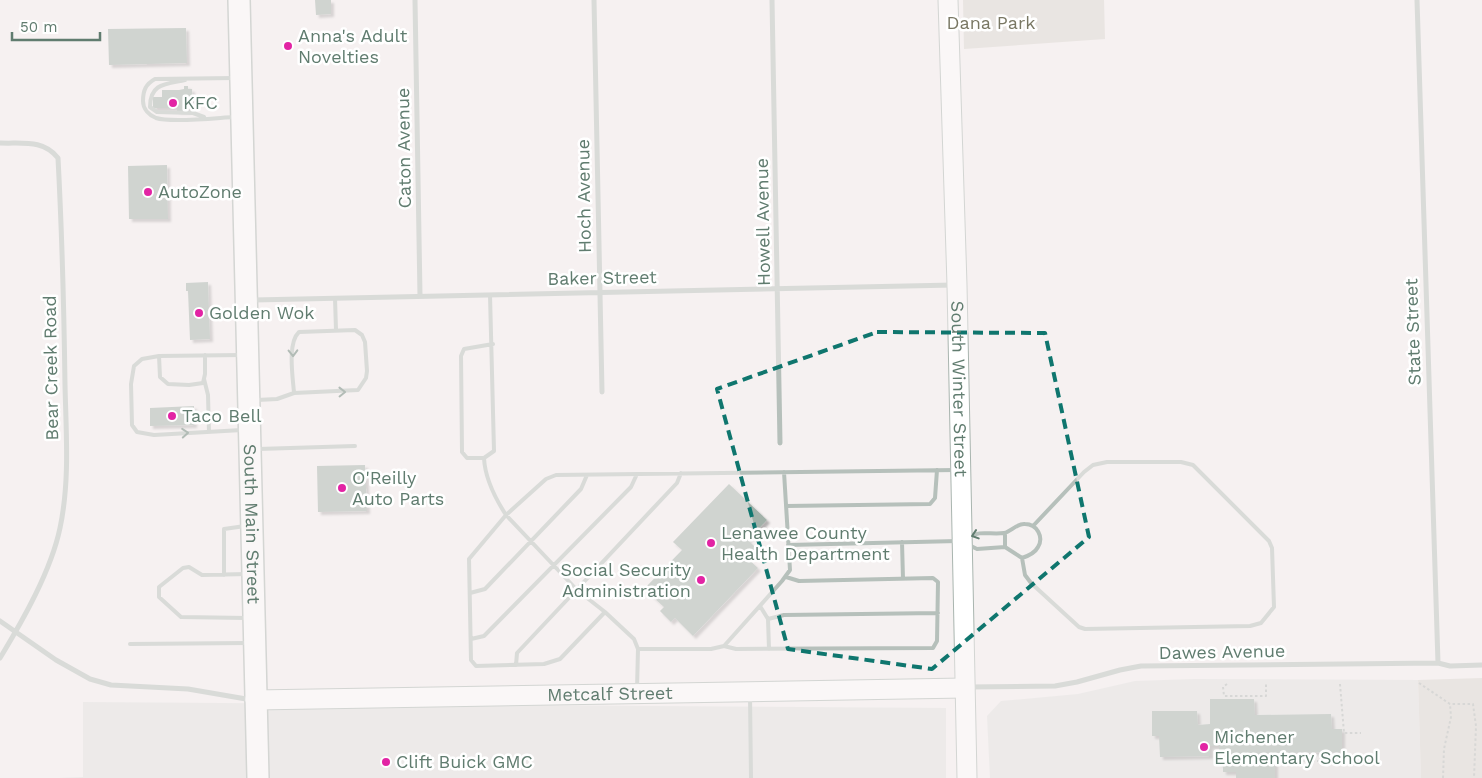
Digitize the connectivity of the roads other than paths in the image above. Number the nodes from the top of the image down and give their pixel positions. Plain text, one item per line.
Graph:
1 (240, 0) edge
2 (415, 0) edge
3 (594, 0) edge
4 (772, 0) edge
5 (948, 0) edge
6 (1417, 0) edge
7 (192, 78) junction
8 (242, 78) junction
9 (242, 117) junction
10 (209, 118) junction
11 (0, 143) edge
12 (957, 285) junction
13 (778, 289) junction
14 (599, 292) junction
15 (490, 294) junction
16 (420, 296) junction
17 (335, 298) junction
18 (247, 300) junction
19 (336, 330) junction
20 (493, 344) junction
21 (205, 355) junction
22 (248, 355) junction
23 (159, 356) junction
24 (204, 379) junction
25 (602, 392) dead end
26 (294, 393) junction
27 (249, 400) junction
28 (209, 432) junction
29 (250, 439) junction
30 (780, 443) dead end
31 (355, 446) dead end
32 (484, 458) junction
33 (937, 470) junction
34 (960, 470) junction
35 (784, 472) junction
36 (681, 473) junction
37 (637, 474) junction
38 (587, 475) junction
39 (786, 506) junction
40 (506, 515) junction
41 (252, 525) junction
42 (1033, 526) junction
43 (1005, 533) junction
44 (532, 540) junction
45 (961, 541) junction
46 (902, 542) junction
47 (788, 545) junction
48 (1005, 548) junction
49 (1022, 558) junction
50 (554, 564) junction
51 (224, 574) junction
52 (253, 574) junction
53 (786, 577) junction
54 (903, 579) junction
55 (577, 590) junction
56 (470, 593) junction
57 (760, 606) junction
58 (605, 612) junction
59 (938, 613) junction
60 (254, 618) junction
61 (768, 619) junction
62 (0, 621) edge
63 (16, 631) junction
64 (471, 639) junction
65 (254, 643) junction
66 (130, 644) dead end
67 (724, 646) junction
68 (769, 649) junction
69 (638, 650) junction
70 (0, 658) edge
71 (1438, 663) junction
72 (516, 665) junction
73 (1482, 665) edge
74 (964, 688) junction
75 (750, 691) junction
76 (637, 694) junction
77 (255, 700) junction
78 (258, 778) edge
79 (751, 778) edge
80 (967, 778) edge

1 - 8 main road, South Main Street
2 - 16 street, Caton Avenue
3 - 14 street, Hoch Avenue
4 - 13 street, Howell Avenue
5 - 12 street, South Winter Street
6 - 71 street, State Street
7 - 8 lane
7 - 10 lane
7 - 10 lane
8 - 9 main road, South Main Street
9 - 10 lane
9 - 18 main road, South Main Street
11 - 63 street, Bear Creek Road
12 - 13 street, Baker Street
12 - 34 street, South Winter Street
13 - 14 street, Baker Street
13 - 30 street, Howell Avenue
14 - 15 street, Baker Street
14 - 25 street, Hoch Avenue
15 - 16 street, Baker Street
15 - 20 lane
16 - 17 street, Baker Street
17 - 18 street, Baker Street
17 - 19 lane
18 - 22 main road, South Main Street
19 -> 26 lane
26 -> 19 lane
20 - 32 lane
20 - 32 lane
21 - 22 lane
21 - 23 lane
21 - 24 lane
22 - 27 main road, South Main Street
23 - 24 lane
23 -> 28 lane
24 - 28 lane
26 - 27 lane
27 - 29 main road, South Main Street
28 - 29 lane
29 - 31 lane
29 - 41 main road, South Main Street
32 - 40 lane
33 - 34 lane
33 - 35 lane
33 - 39 lane
34 - 45 street, South Winter Street
35 - 36 lane
35 - 39 lane
36 - 37 lane
36 - 55 lane
37 - 38 lane
37 - 50 lane
38 - 40 lane
38 - 44 lane
39 - 47 lane
40 - 44 lane
40 - 56 lane
41 - 51 lane
41 - 52 main road, South Main Street
42 - 43 lane
42 - 49 lane
42 - 49 lane
43 -> 45 lane
43 - 48 lane
44 - 50 lane
44 - 56 lane
45 - 46 lane
45 - 48 lane
45 - 74 street, South Winter Street
46 - 47 lane
46 - 54 lane
47 - 53 lane
48 - 49 lane
50 - 55 lane
50 - 64 lane
51 - 52 lane
51 - 60 lane
52 - 60 main road, South Main Street
53 - 54 lane
53 - 57 lane
54 - 59 lane
55 - 58 lane
55 - 72 lane
56 - 64 lane
57 - 61 lane
57 - 67 lane
58 - 69 lane
58 - 72 lane
59 - 61 lane
59 - 68 lane
60 - 65 main road, South Main Street
61 - 68 lane
62 - 63 street
63 - 70 street
63 - 77 street
64 - 72 lane
65 - 66 lane
65 - 77 main road, South Main Street
67 - 68 lane
67 - 69 lane
69 - 76 lane
71 - 73 street, Dawes Avenue
71 - 74 street, Dawes Avenue
74 - 75 street, Metcalf Street
74 - 80 street, South Winter Street
75 - 76 street, Metcalf Street
75 - 79 lane
76 - 77 street, Metcalf Street
77 - 78 main road, South Main Street

